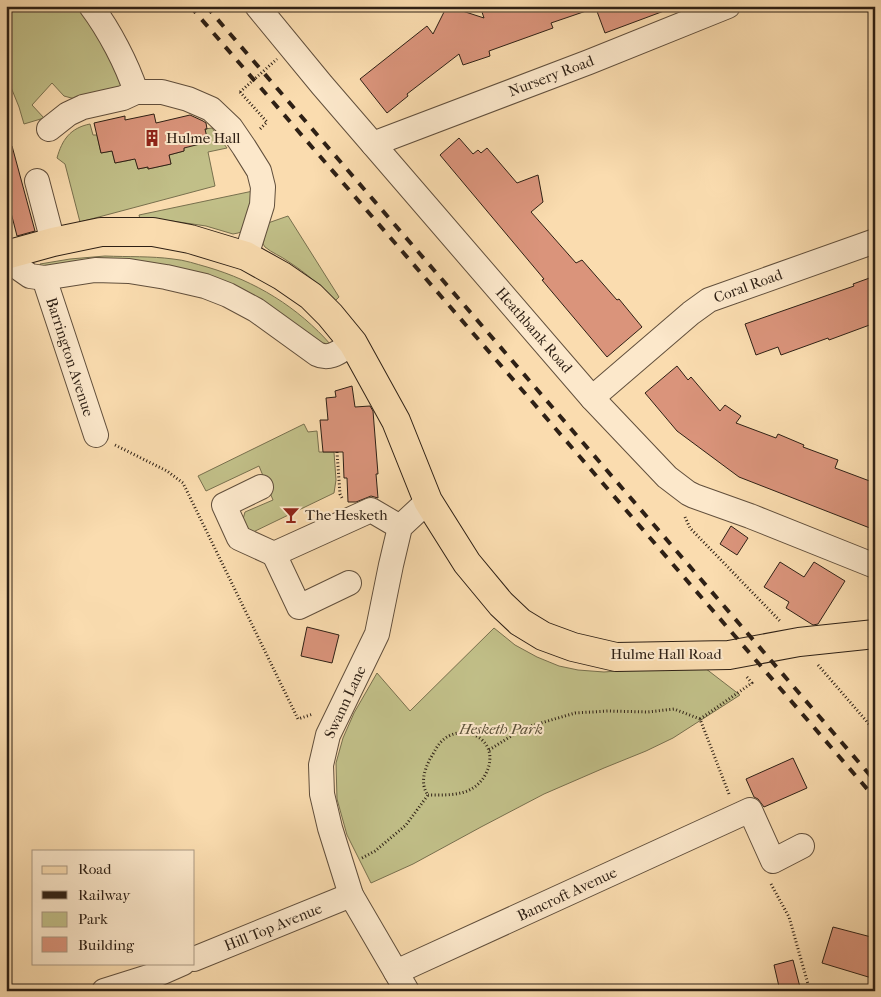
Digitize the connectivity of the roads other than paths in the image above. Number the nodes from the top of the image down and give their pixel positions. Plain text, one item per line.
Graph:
1 (91, 6) edge
2 (257, 6) edge
3 (728, 6) edge
4 (689, 13) edge
5 (136, 92) junction
6 (49, 129) dead end
7 (373, 144) junction
8 (37, 181) dead end
9 (875, 241) edge
10 (53, 242) junction
11 (9, 254) edge
12 (246, 256) junction
13 (44, 278) junction
14 (353, 343) junction
15 (592, 398) junction
16 (96, 435) road end
17 (261, 487) dead end
18 (428, 501) junction
19 (400, 527) junction
20 (274, 554) junction
21 (875, 566) edge
22 (349, 583) dead end
23 (875, 634) edge
24 (802, 846) dead end
25 (352, 895) junction
26 (195, 959) edge
27 (181, 964) edge
28 (401, 981) edge
29 (104, 991) edge

1 - 5 street
2 - 7 street, Heathbank Road
3 - 4 street, Nursery Road
4 - 7 street, Nursery Road
5 - 6 street
5 - 12 street
7 - 15 street, Heathbank Road
8 - 10 street
9 - 15 street, Coral Road
10 - 11 main road, Hulme Hall Road
10 - 12 main road, Hulme Hall Road
11 - 13 street, Hulme Hall Road
12 - 14 main road, Hulme Hall Road
13 - 14 street, Hulme Hall Road
13 - 16 street, Barrington Avenue
14 - 18 main road, Hulme Hall Road
15 - 21 street, Heathbank Road
17 - 20 street
18 - 19 street
18 - 23 main road, Hulme Hall Road
19 - 20 street
19 - 25 street, Swann Lane
20 - 22 street
24 - 28 street, Bancroft Avenue
25 - 26 street, Hill Top Avenue
25 - 28 street, Swann Lane
27 - 29 street

